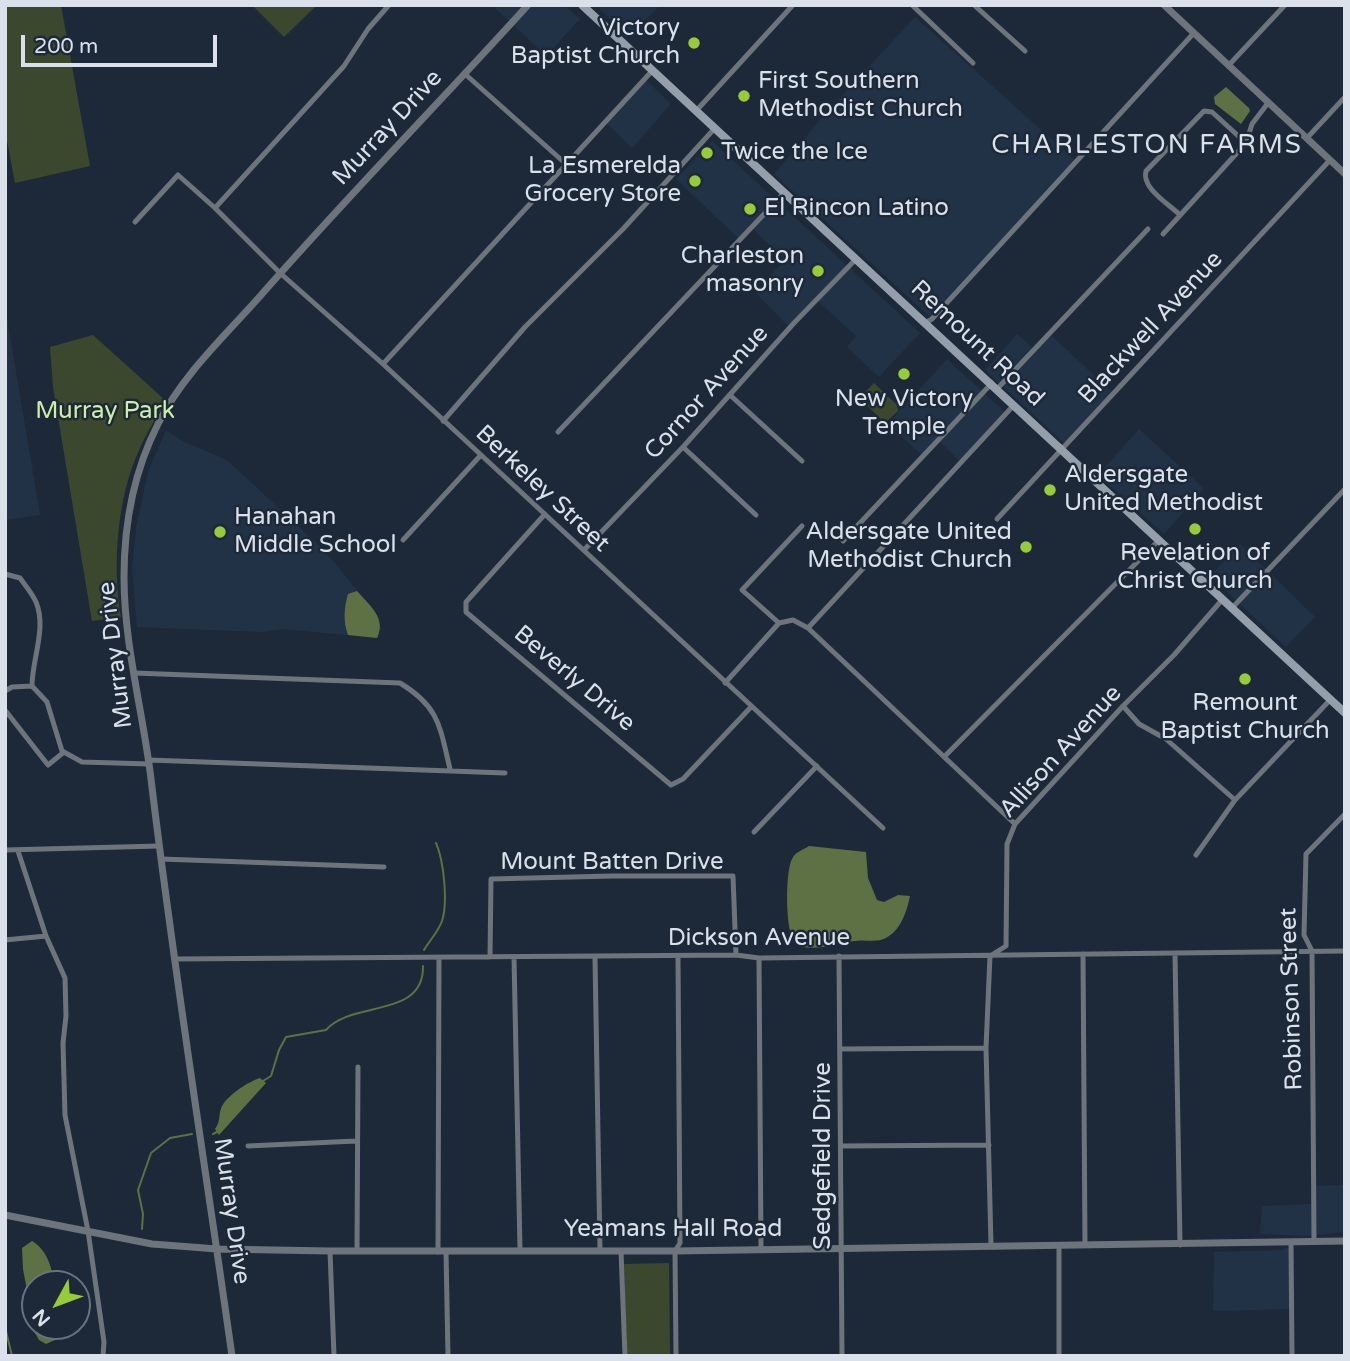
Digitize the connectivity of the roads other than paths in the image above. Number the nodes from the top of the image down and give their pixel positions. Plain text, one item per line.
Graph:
1 (389, 5) edge
2 (528, 5) edge
3 (582, 5) edge
4 (793, 5) edge
5 (912, 5) edge
6 (974, 5) edge
7 (1164, 5) edge
8 (1285, 5) edge
9 (1193, 34) junction
10 (1025, 51) dead end
11 (973, 63) dead end
12 (1228, 66) junction
13 (652, 71) junction
14 (465, 74) junction
15 (1345, 97) edge
16 (1268, 103) junction
17 (696, 111) junction
18 (715, 128) junction
19 (1307, 138) junction
20 (1246, 143) junction
21 (1330, 160) junction
22 (566, 164) junction
23 (1345, 174) edge
24 (785, 193) junction
25 (215, 208) junction
26 (1180, 215) junction
27 (135, 222) dead end
28 (1147, 229) dead end
29 (1163, 233) dead end
30 (856, 259) junction
31 (280, 273) junction
32 (925, 323) junction
33 (383, 364) junction
34 (995, 386) junction
35 (730, 395) junction
36 (1014, 405) junction
37 (443, 421) junction
38 (558, 432) dead end
39 (683, 447) junction
40 (1062, 449) junction
41 (480, 456) junction
42 (802, 461) dead end
43 (1345, 489) edge
44 (545, 514) junction
45 (756, 515) dead end
46 (997, 519) dead end
47 (802, 526) dead end
48 (403, 540) dead end
49 (1159, 540) junction
50 (844, 541) dead end
51 (584, 550) junction
52 (5, 574) edge
53 (1222, 600) junction
54 (1232, 608) junction
55 (779, 623) junction
56 (808, 628) junction
57 (134, 673) junction
58 (725, 684) junction
59 (32, 686) junction
60 (5, 691) edge
61 (1330, 700) junction
62 (1123, 706) junction
63 (751, 707) junction
64 (5, 710) edge
65 (1345, 713) edge
66 (64, 752) junction
67 (944, 757) junction
68 (149, 762) junction
69 (817, 766) junction
70 (450, 769) junction
71 (505, 773) dead end
72 (1235, 800) junction
73 (1345, 814) edge
74 (1015, 824) junction
75 (883, 828) dead end
76 (754, 832) dead end
77 (159, 846) junction
78 (5, 850) edge
79 (18, 851) junction
80 (1196, 855) dead end
81 (161, 859) junction
82 (384, 867) dead end
83 (46, 936) junction
84 (5, 940) edge
85 (1312, 951) junction
86 (1345, 951) edge
87 (1083, 954) junction
88 (1175, 954) junction
89 (736, 955) junction
90 (839, 956) junction
91 (990, 956) junction
92 (490, 957) junction
93 (514, 957) junction
94 (678, 957) junction
95 (439, 958) junction
96 (595, 958) junction
97 (759, 958) junction
98 (174, 959) junction
99 (986, 1048) junction
100 (841, 1049) junction
101 (358, 1067) dead end
102 (356, 1141) junction
103 (989, 1145) junction
104 (248, 1146) dead end
105 (841, 1146) junction
106 (5, 1216) edge
107 (88, 1231) junction
108 (1314, 1241) junction
109 (1345, 1241) edge
110 (1291, 1242) junction
111 (991, 1245) junction
112 (1085, 1245) junction
113 (1180, 1245) junction
114 (1059, 1246) junction
115 (761, 1248) junction
116 (842, 1248) junction
117 (217, 1249) junction
118 (357, 1250) junction
119 (520, 1250) junction
120 (330, 1251) junction
121 (600, 1251) junction
122 (621, 1251) junction
123 (675, 1251) junction
124 (442, 1252) junction
125 (103, 1356) edge
126 (232, 1356) edge
127 (334, 1356) edge
128 (448, 1356) edge
129 (625, 1356) edge
130 (677, 1356) edge
131 (842, 1356) edge
132 (1059, 1356) edge
133 (1292, 1356) edge

1 - 25 street
2 - 14 street, Murray Drive
3 - 13 main road, Remount Road
4 - 17 street
5 - 11 street
6 - 10 street
7 - 9 street
8 - 12 street
9 - 12 street
9 - 32 street
12 - 16 street
13 - 17 main road, Remount Road
13 - 22 street
14 - 22 street
14 - 31 street, Murray Drive
15 - 19 street
16 - 19 street
16 - 20 street
17 - 18 main road, Remount Road
18 - 24 main road, Remount Road
18 - 37 street
19 - 21 street
20 - 26 street
20 - 26 street
21 - 23 street
21 - 40 street, Blackwell Avenue
22 - 33 street
24 - 30 main road, Remount Road
24 - 38 street
25 - 27 street, Berkeley Street
25 - 31 street, Berkeley Street
26 - 29 street
28 - 34 street
30 - 32 main road, Remount Road
30 - 35 street, Cornor Avenue
31 - 33 street, Berkeley Street
31 - 57 street, Murray Drive
32 - 34 main road, Remount Road
33 - 37 street, Berkeley Street
34 - 36 main road, Remount Road
34 - 50 street
35 - 39 street, Cornor Avenue
35 - 42 street
36 - 40 main road, Remount Road
36 - 56 street
37 - 41 street, Berkeley Street
39 - 45 street
39 - 51 street, Cornor Avenue
40 - 46 street, Blackwell Avenue
40 - 49 main road, Remount Road
41 - 44 street, Berkeley Street
41 - 48 street
43 - 54 street
44 - 51 street, Berkeley Street
44 - 63 street, Beverly Drive
47 - 55 street
49 - 53 main road, Remount Road
49 - 67 street
51 - 58 street, Berkeley Street
52 - 59 street
53 - 54 main road, Remount Road
53 - 62 street, Allison Avenue
54 - 61 main road, Remount Road
55 - 56 street
55 - 58 street
56 - 67 street
57 - 68 street, Murray Drive
57 - 70 street
58 - 63 street, Berkeley Street
59 - 60 street
59 - 66 street
61 - 65 main road, Remount Road
61 - 72 street
62 - 72 street
62 - 74 street, Allison Avenue
63 - 69 street, Berkeley Street
64 - 66 street
66 - 68 street
67 - 74 street
68 - 70 street
68 - 77 street, Murray Drive
69 - 75 street, Berkeley Street
69 - 76 street
70 - 71 street
72 - 80 street
73 - 85 street, Robinson Street
74 - 91 street, Allison Avenue
77 - 79 street
77 - 81 street, Murray Drive
78 - 79 street
79 - 83 street
81 - 82 street
81 - 98 street, Murray Drive
83 - 84 street
83 - 107 street
85 - 86 street, Dickson Avenue
85 - 88 street, Dickson Avenue
85 - 108 street, Robinson Street
87 - 88 street, Dickson Avenue
87 - 91 street, Dickson Avenue
87 - 112 street
88 - 113 street
89 - 92 street, Mount Batten Drive
89 - 94 street, Dickson Avenue
89 - 97 street, Dickson Avenue
90 - 91 street, Dickson Avenue
90 - 97 street, Dickson Avenue
90 - 100 street, Sedgefield Drive
91 - 99 street, Allison Avenue
92 - 93 street, Dickson Avenue
92 - 95 street, Dickson Avenue
93 - 96 street, Dickson Avenue
93 - 119 street
94 - 96 street, Dickson Avenue
94 - 123 street
95 - 98 street, Dickson Avenue
95 - 124 street
96 - 121 street
97 - 115 street
98 - 117 street, Murray Drive
99 - 100 street
99 - 103 street, Allison Avenue
100 - 105 street, Sedgefield Drive
101 - 102 street
102 - 104 street
102 - 118 street
103 - 105 street
103 - 111 street, Allison Avenue
105 - 116 street, Sedgefield Drive
106 - 107 street, Yeamans Hall Road
107 - 117 street, Yeamans Hall Road
107 - 125 street
108 - 109 street, Yeamans Hall Road
108 - 110 street, Yeamans Hall Road
110 - 113 street, Yeamans Hall Road
110 - 133 street
111 - 114 street, Yeamans Hall Road
111 - 116 street, Yeamans Hall Road
112 - 113 street, Yeamans Hall Road
112 - 114 street, Yeamans Hall Road
114 - 132 street
115 - 116 street, Yeamans Hall Road
115 - 123 street, Yeamans Hall Road
116 - 131 street, Sedgefield Drive
117 - 120 street, Yeamans Hall Road
117 - 126 street, Murray Drive
118 - 120 street, Yeamans Hall Road
118 - 124 street, Yeamans Hall Road
119 - 121 street, Yeamans Hall Road
119 - 124 street, Yeamans Hall Road
120 - 127 street
121 - 122 street, Yeamans Hall Road
122 - 123 street, Yeamans Hall Road
122 - 129 street
123 - 130 street
124 - 128 street

